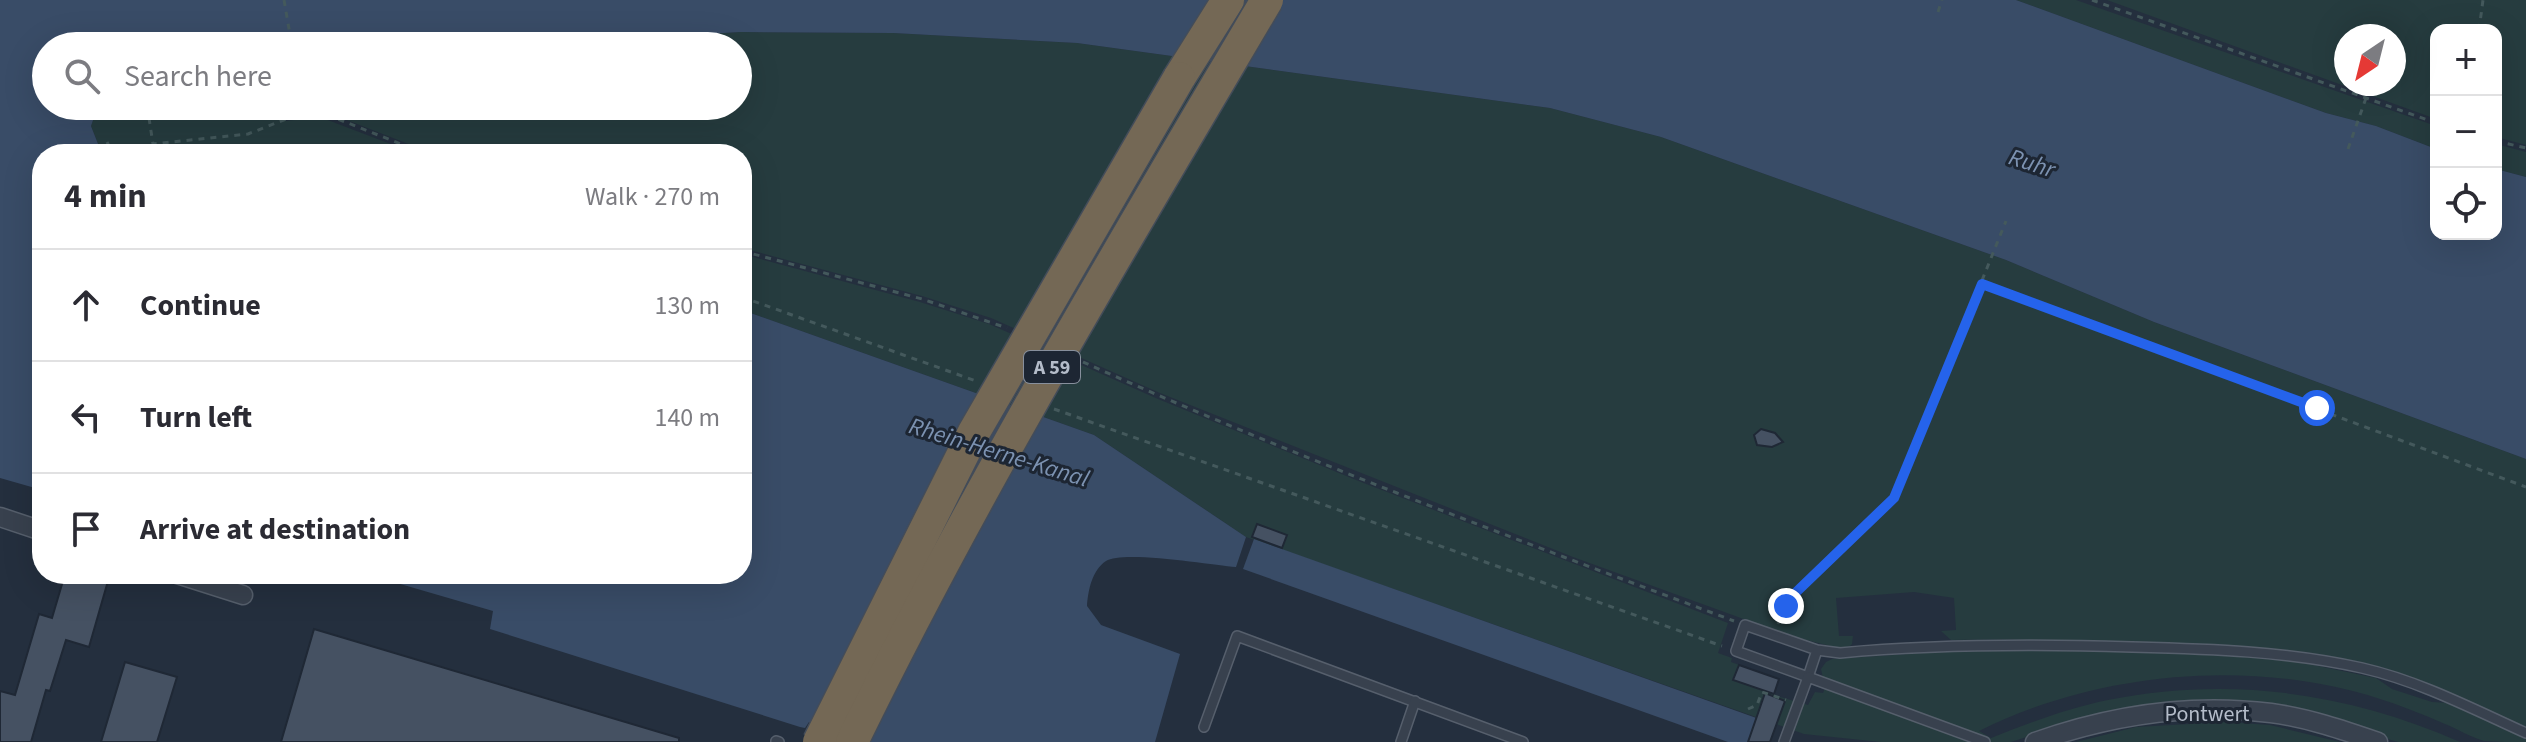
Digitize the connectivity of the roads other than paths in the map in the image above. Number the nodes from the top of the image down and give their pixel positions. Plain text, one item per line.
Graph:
1 (1228, 0) edge
2 (1267, 0) edge
3 (0, 517) edge
4 (32, 528) edge
5 (208, 584) edge
6 (243, 595) dead end
7 (1817, 650) junction
8 (1808, 677) junction
9 (1415, 701) junction
10 (1204, 727) dead end
11 (2526, 733) edge
12 (2040, 740) edge
13 (819, 742) edge
14 (852, 742) edge
15 (1401, 742) edge
16 (1523, 742) edge
17 (1784, 742) edge
18 (1985, 742) edge
19 (2378, 742) edge

1 - 13 highway, A 59, bridge
2 - 14 highway, A 59, bridge
3 - 4 street
5 - 6 street
7 - 8 lane
7 - 8 lane
7 - 11 lane
8 - 17 lane
8 - 18 lane
9 - 10 lane
9 - 15 lane
9 - 16 lane
12 - 19 street, Pontwert

